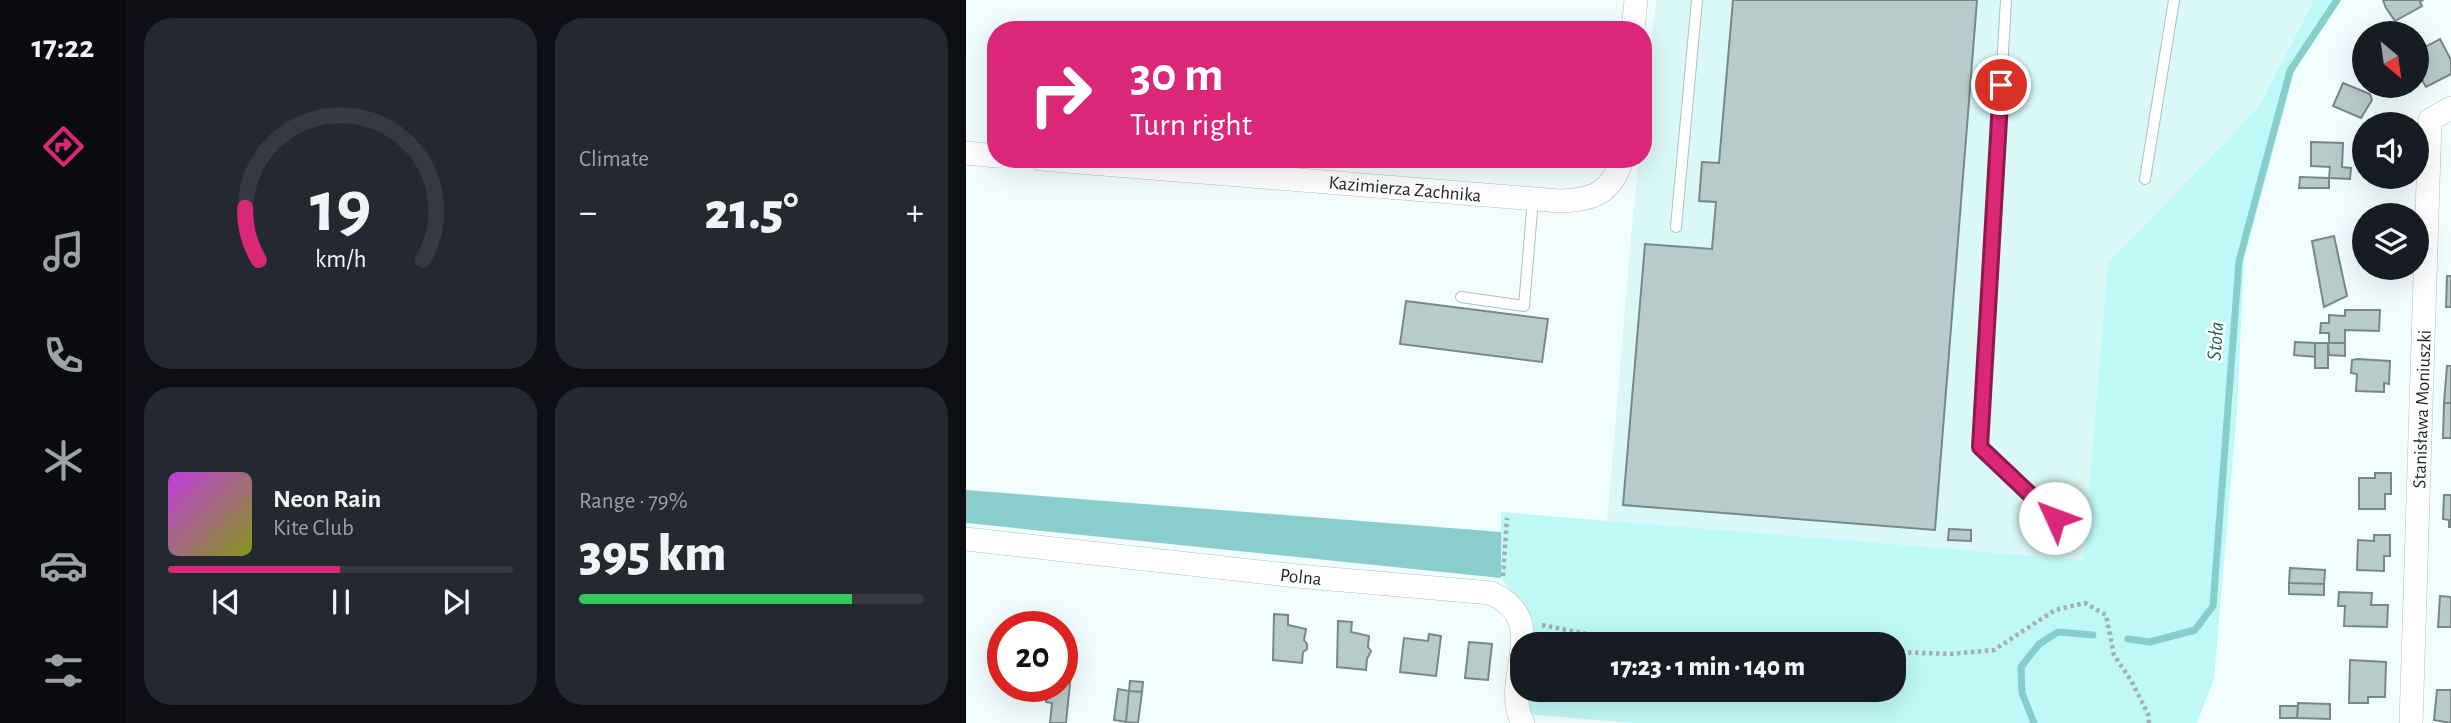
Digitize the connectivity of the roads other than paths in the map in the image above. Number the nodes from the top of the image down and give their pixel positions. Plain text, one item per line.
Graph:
1 (1636, 0) edge
2 (1697, 0) edge
3 (2006, 0) edge
4 (2174, 0) edge
5 (1634, 21) edge
6 (2451, 108) edge
7 (966, 153) edge
8 (987, 155) edge
9 (1152, 168) edge
10 (1618, 168) edge
11 (2145, 179) dead end
12 (1533, 199) junction
13 (1676, 227) dead end
14 (1461, 297) dead end
15 (2055, 518) dead end
16 (966, 539) edge
17 (1523, 723) edge
18 (2411, 723) edge

1 - 5 street
2 - 13 lane
3 - 15 lane
4 - 11 lane
6 - 18 street, Stanisława Moniuszki
7 - 8 street
9 - 12 street, Kazimierza Zachnika
10 - 12 street, Kazimierza Zachnika
12 - 14 lane
16 - 17 street, Polna

